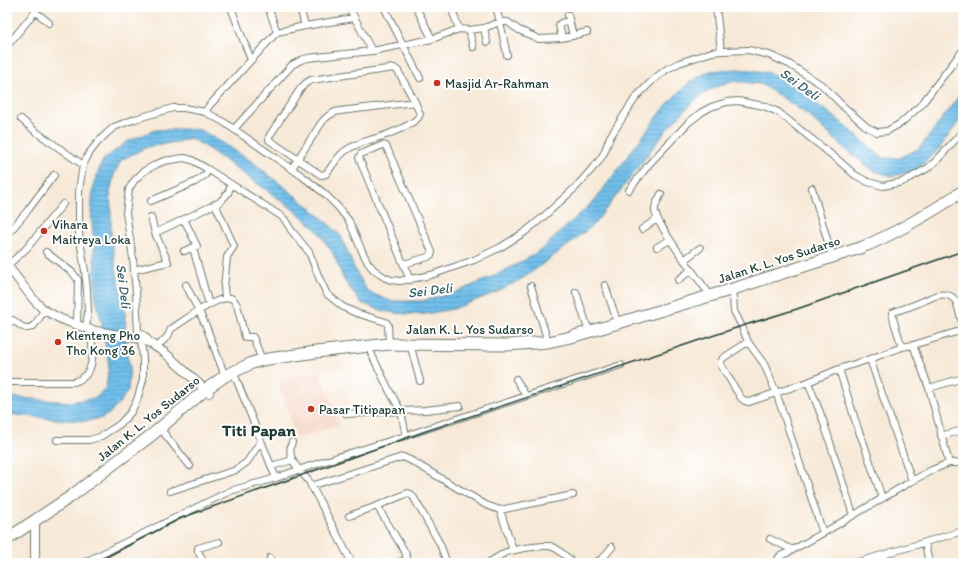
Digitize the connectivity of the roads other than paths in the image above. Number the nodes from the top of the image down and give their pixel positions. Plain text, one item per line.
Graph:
1 (231, 7) edge
2 (268, 7) edge
3 (300, 7) edge
4 (349, 7) edge
5 (384, 7) edge
6 (416, 7) edge
7 (451, 7) edge
8 (496, 7) edge
9 (716, 7) edge
10 (37, 9) edge
11 (354, 18) junction
12 (500, 22) junction
13 (49, 23) dead end
14 (305, 26) junction
15 (484, 28) junction
16 (459, 29) junction
17 (469, 30) junction
18 (277, 32) junction
19 (587, 32) dead end
20 (573, 36) junction
21 (562, 38) junction
22 (432, 39) junction
23 (487, 42) dead end
24 (402, 44) junction
25 (7, 46) edge
26 (473, 47) dead end
27 (721, 50) junction
28 (963, 50) edge
29 (372, 51) junction
30 (508, 55) dead end
31 (251, 60) junction
32 (420, 78) dead end
33 (415, 102) junction
34 (205, 112) junction
35 (21, 119) dead end
36 (234, 129) junction
37 (963, 131) edge
38 (297, 159) junction
39 (83, 165) junction
40 (292, 168) junction
41 (210, 170) junction
42 (54, 175) dead end
43 (231, 185) junction
44 (812, 188) dead end
45 (629, 190) dead end
46 (963, 191) edge
47 (661, 194) dead end
48 (963, 200) edge
49 (151, 202) dead end
50 (63, 204) dead end
51 (215, 204) junction
52 (151, 217) dead end
53 (184, 219) junction
54 (657, 219) junction
55 (642, 228) dead end
56 (155, 233) junction
57 (7, 235) edge
58 (670, 240) junction
59 (657, 247) dead end
60 (193, 248) junction
61 (700, 248) dead end
62 (46, 252) dead end
63 (184, 252) dead end
64 (832, 256) junction
65 (684, 260) junction
66 (404, 264) junction
67 (7, 265) edge
68 (134, 270) junction
69 (690, 270) junction
70 (410, 280) junction
71 (678, 280) dead end
72 (186, 285) dead end
73 (605, 285) dead end
74 (531, 286) dead end
75 (576, 292) dead end
76 (731, 294) junction
77 (712, 296) junction
78 (225, 298) junction
79 (209, 305) junction
80 (44, 310) junction
81 (199, 311) junction
82 (618, 324) junction
83 (7, 325) edge
84 (77, 325) junction
85 (963, 325) edge
86 (88, 329) junction
87 (963, 330) edge
88 (589, 332) junction
89 (139, 339) junction
90 (548, 342) junction
91 (748, 342) junction
92 (389, 344) junction
93 (153, 345) junction
94 (913, 345) junction
95 (902, 346) junction
96 (412, 351) junction
97 (371, 353) junction
98 (323, 354) junction
99 (870, 358) junction
100 (262, 360) junction
101 (621, 365) dead end
102 (839, 369) junction
103 (231, 375) junction
104 (963, 378) edge
105 (516, 379) dead end
106 (420, 381) dead end
107 (7, 382) edge
108 (808, 382) junction
109 (929, 388) junction
110 (207, 392) junction
111 (776, 392) junction
112 (526, 396) junction
113 (460, 406) dead end
114 (401, 410) junction
115 (347, 414) dead end
116 (963, 430) edge
117 (163, 432) junction
118 (406, 436) junction
119 (941, 436) junction
120 (57, 440) dead end
121 (261, 441) junction
122 (292, 442) dead end
123 (292, 460) junction
124 (949, 463) junction
125 (963, 463) edge
126 (190, 466) dead end
127 (271, 466) junction
128 (298, 469) junction
129 (276, 478) junction
130 (912, 481) junction
131 (311, 486) junction
132 (170, 491) dead end
133 (573, 495) dead end
134 (882, 498) junction
135 (378, 506) junction
136 (500, 510) junction
137 (853, 515) junction
138 (349, 516) dead end
139 (35, 524) junction
140 (963, 532) edge
141 (823, 533) junction
142 (8, 539) edge
143 (770, 539) dead end
144 (219, 542) dead end
145 (925, 543) junction
146 (612, 548) dead end
147 (513, 550) junction
148 (793, 550) junction
149 (884, 554) junction
150 (408, 561) edge
151 (35, 563) edge
152 (83, 563) edge
153 (204, 563) edge
154 (352, 563) edge
155 (397, 563) edge
156 (447, 563) edge
157 (488, 563) edge
158 (574, 563) edge
159 (595, 563) edge
160 (777, 563) edge
161 (855, 563) edge
162 (885, 563) edge
163 (929, 563) edge

1 - 31 street
2 - 18 street
3 - 14 street
4 - 11 street
5 - 24 street
6 - 22 street
7 - 16 street
8 - 12 street
9 - 27 street
10 - 13 street
10 - 25 street
11 - 14 street
11 - 29 street
12 - 15 street
12 - 21 street
12 - 30 street
14 - 18 street
15 - 17 street
15 - 23 street
16 - 17 street
16 - 22 street
17 - 26 street
18 - 31 street
19 - 20 street
20 - 21 street
20 - 21 street
22 - 24 street
24 - 29 street
24 - 32 street
27 - 28 street
27 - 70 street
29 - 36 street
31 - 34 street
33 - 38 street
33 - 38 street
33 - 38 street
34 - 36 street
34 - 39 street
35 - 39 street
36 - 40 street
37 - 45 street
38 - 40 street
39 - 86 street
40 - 70 street
41 - 43 street
41 - 49 street
41 - 68 street
42 - 57 street
43 - 51 street
43 - 92 street
44 - 64 street
46 - 64 highway, Jalan K. L. Yos Sudarso
47 - 54 street
48 - 76 highway, Jalan K. L. Yos Sudarso
50 - 67 street
51 - 53 street
51 - 78 street
52 - 56 street
53 - 56 street
53 - 60 street
54 - 55 street
54 - 58 street
56 - 68 street
58 - 59 street
58 - 65 street
60 - 63 street
60 - 79 street
61 - 65 street
62 - 84 street
64 - 76 highway, Jalan K. L. Yos Sudarso
65 - 69 street
66 - 66 street
66 - 70 street
67 - 80 main road
68 - 93 street
69 - 71 street
69 - 77 street
72 - 81 street
73 - 82 street
74 - 90 street
75 - 88 street
76 - 77 highway, Jalan K. L. Yos Sudarso
76 - 91 street
76 - 96 highway, Jalan K. L. Yos Sudarso
77 - 82 highway, Jalan K. L. Yos Sudarso
78 - 79 street
78 - 100 street
79 - 81 street
80 - 83 street
80 - 84 main road
81 - 93 street
81 - 103 street
82 - 88 highway, Jalan K. L. Yos Sudarso
84 - 86 main road
85 - 95 street
86 - 89 main road
86 - 107 street
87 - 94 street
88 - 90 highway, Jalan K. L. Yos Sudarso
89 - 93 main road
89 - 120 street
90 - 92 highway, Jalan K. L. Yos Sudarso
91 - 111 street
91 - 111 street
92 - 98 highway, Jalan K. L. Yos Sudarso
93 - 110 main road
94 - 95 street
94 - 109 street
95 - 99 street
96 - 97 highway, Jalan K. L. Yos Sudarso
96 - 106 street
97 - 98 highway, Jalan K. L. Yos Sudarso
97 - 114 street
98 - 100 highway, Jalan K. L. Yos Sudarso
98 - 103 highway, Jalan K. L. Yos Sudarso
99 - 102 street
99 - 130 street
100 - 103 highway, Jalan K. L. Yos Sudarso
101 - 112 street
102 - 108 street
102 - 134 street
103 - 110 highway, Jalan K. L. Yos Sudarso
103 - 121 street
104 - 109 street
105 - 112 street
108 - 111 street
108 - 137 street
109 - 119 street
110 - 117 highway, Jalan K. L. Yos Sudarso
110 - 139 highway, Jalan K. L. Yos Sudarso
111 - 141 street
112 - 118 street
113 - 114 street
114 - 115 street
114 - 118 street
116 - 119 street
117 - 126 street
117 - 139 highway, Jalan K. L. Yos Sudarso
118 - 128 street
119 - 124 street
121 - 127 street
121 - 132 street
122 - 123 street
123 - 127 street
123 - 128 street
124 - 125 street
124 - 130 street
127 - 129 street
128 - 129 street
128 - 131 street
129 - 152 street
130 - 134 street
131 - 136 street
131 - 154 street
133 - 136 street
134 - 137 street
135 - 138 street
135 - 150 street
135 - 156 street
136 - 147 street
137 - 141 street
139 - 142 highway, Jalan K. L. Yos Sudarso
139 - 151 main road
140 - 145 street
141 - 148 street
143 - 148 street
144 - 153 street
145 - 149 street
145 - 163 street
146 - 159 street
147 - 157 street
147 - 158 street
148 - 160 street
149 - 161 street
149 - 162 street
150 - 155 street

